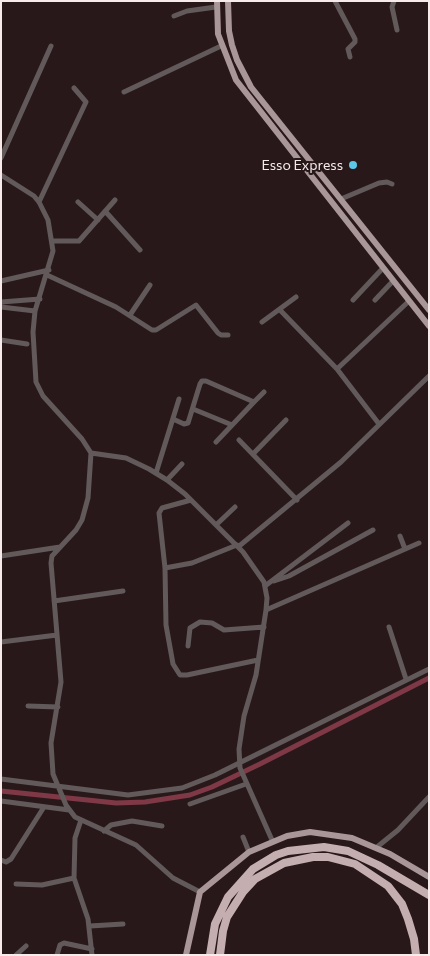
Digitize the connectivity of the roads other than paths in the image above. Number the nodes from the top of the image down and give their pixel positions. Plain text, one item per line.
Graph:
1 (228, 1) edge
2 (336, 1) edge
3 (394, 1) edge
4 (217, 4) edge
5 (174, 16) dead end
6 (397, 30) dead end
7 (51, 46) dead end
8 (221, 46) junction
9 (350, 57) dead end
10 (74, 88) dead end
11 (124, 92) dead end
12 (1, 158) edge
13 (1, 175) edge
14 (392, 184) dead end
15 (341, 199) junction
16 (115, 200) dead end
17 (39, 202) junction
18 (78, 202) dead end
19 (105, 211) junction
20 (98, 220) junction
21 (53, 241) junction
22 (140, 250) dead end
23 (383, 268) junction
24 (48, 273) junction
25 (393, 280) junction
26 (1, 281) edge
27 (150, 285) dead end
28 (296, 297) dead end
29 (40, 299) junction
30 (353, 300) dead end
31 (375, 300) dead end
32 (409, 301) junction
33 (1, 302) edge
34 (1, 307) edge
35 (280, 310) junction
36 (429, 310) edge
37 (35, 311) junction
38 (130, 315) junction
39 (262, 322) dead end
40 (429, 326) edge
41 (228, 334) dead end
42 (1, 340) edge
43 (27, 344) dead end
44 (337, 369) junction
45 (429, 376) edge
46 (264, 392) dead end
47 (179, 399) dead end
48 (254, 402) junction
49 (193, 409) junction
50 (172, 419) junction
51 (286, 420) dead end
52 (379, 424) junction
53 (232, 426) junction
54 (239, 440) dead end
55 (216, 442) dead end
56 (91, 453) junction
57 (253, 454) junction
58 (182, 464) dead end
59 (156, 473) junction
60 (167, 480) junction
61 (191, 500) junction
62 (296, 500) junction
63 (235, 507) dead end
64 (348, 523) dead end
65 (216, 525) junction
66 (374, 530) dead end
67 (400, 536) dead end
68 (419, 543) dead end
69 (238, 546) junction
70 (60, 547) junction
71 (405, 549) junction
72 (1, 556) edge
73 (165, 568) junction
74 (274, 581) junction
75 (265, 586) junction
76 (123, 591) dead end
77 (54, 601) junction
78 (266, 610) junction
79 (264, 627) junction
80 (389, 627) dead end
81 (57, 635) junction
82 (1, 642) edge
83 (188, 646) dead end
84 (258, 660) junction
85 (429, 669) edge
86 (406, 680) junction
87 (28, 706) dead end
88 (58, 707) junction
89 (240, 765) junction
90 (1, 779) edge
91 (245, 782) junction
92 (58, 789) junction
93 (429, 796) edge
94 (1, 801) edge
95 (190, 804) dead end
96 (44, 807) junction
97 (67, 808) junction
98 (81, 820) junction
99 (162, 826) dead end
100 (104, 831) junction
101 (243, 837) dead end
102 (272, 840) junction
103 (377, 847) junction
104 (249, 852) junction
105 (1, 860) edge
106 (429, 877) edge
107 (74, 878) junction
108 (16, 884) dead end
109 (200, 892) junction
110 (429, 894) edge
111 (123, 924) dead end
112 (90, 926) junction
113 (26, 946) dead end
114 (92, 952) edge
115 (16, 955) edge
116 (57, 955) edge
117 (186, 955) edge
118 (210, 955) edge
119 (220, 955) edge
120 (416, 955) edge

1 - 15 main road
2 - 9 street
3 - 6 street
4 - 5 street
4 - 8 main road
7 - 12 street
8 - 11 street
8 - 23 main road
10 - 17 street
13 - 17 street
14 - 15 street
15 - 36 main road
16 - 19 street
17 - 21 street
18 - 20 street
19 - 20 street
19 - 22 street
20 - 21 street
21 - 24 street
23 - 25 main road
23 - 30 street
24 - 26 street
24 - 29 street
24 - 38 street
25 - 31 street
25 - 32 main road
27 - 38 street
28 - 35 street
29 - 33 street
29 - 37 street
32 - 40 main road
32 - 44 street
34 - 37 street
35 - 39 street
35 - 44 street
37 - 56 street
38 - 41 street
42 - 43 street
44 - 52 street
45 - 52 street
46 - 48 street
47 - 50 street
48 - 49 street
48 - 53 street
49 - 50 street
49 - 53 street
50 - 59 street
51 - 57 street
52 - 62 street
53 - 55 street
54 - 57 street
56 - 59 street
56 - 70 street
57 - 62 street
58 - 60 street
59 - 60 street
60 - 61 street
61 - 65 street
61 - 73 street
62 - 69 street
63 - 65 street
64 - 74 street
65 - 69 street
66 - 74 street
67 - 71 street
68 - 71 street
69 - 73 street
69 - 75 street
70 - 72 street
70 - 77 street
71 - 78 street
73 - 84 street
74 - 75 street
75 - 78 street
76 - 77 street
77 - 81 street
78 - 79 street
79 - 83 street
79 - 84 street
80 - 86 street
81 - 82 street
81 - 88 street
84 - 89 street
85 - 86 street
86 - 89 street
87 - 88 street
88 - 92 street
89 - 91 street
89 - 92 street
90 - 92 street
91 - 95 street
91 - 102 street
92 - 97 street
93 - 103 street
94 - 96 street
96 - 97 street
96 - 105 street
97 - 98 street
98 - 100 street
98 - 107 street
99 - 100 street
100 - 109 street
101 - 104 street
102 - 103 main road
102 - 104 main road
103 - 106 main road
104 - 109 main road
107 - 108 street
107 - 112 street
109 - 117 main road
110 - 118 highway
111 - 112 street
112 - 114 street
113 - 115 street
114 - 116 street
119 - 120 highway

